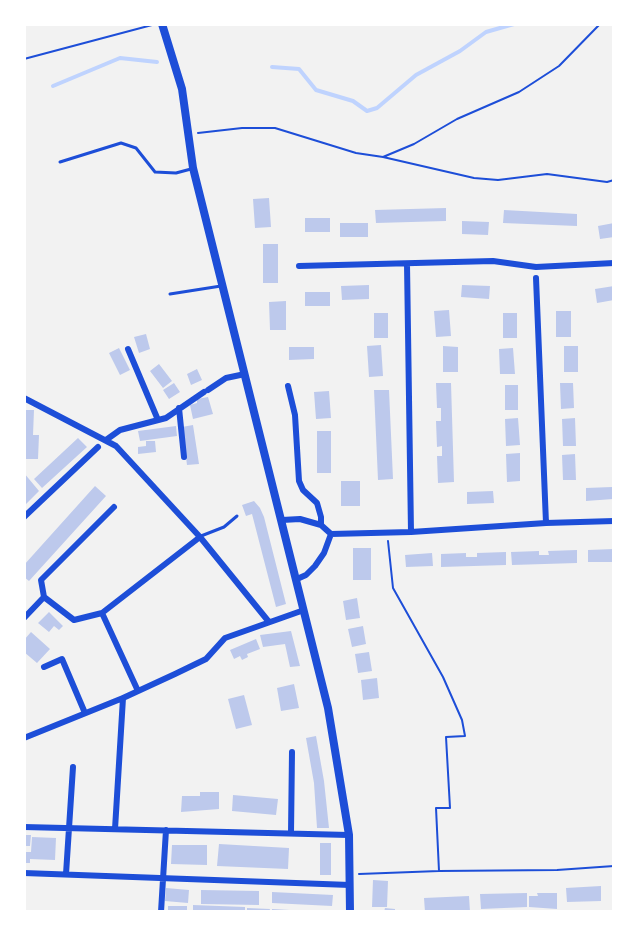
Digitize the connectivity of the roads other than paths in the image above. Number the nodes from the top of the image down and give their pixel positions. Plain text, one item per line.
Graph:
1 (160, 24) edge
2 (60, 162) dead end
3 (193, 168) junction
4 (407, 264) junction
5 (614, 264) edge
6 (299, 266) dead end
7 (536, 278) dead end
8 (223, 286) junction
9 (170, 294) dead end
10 (128, 349) dead end
11 (245, 374) junction
12 (288, 386) dead end
13 (24, 398) edge
14 (179, 408) junction
15 (158, 420) junction
16 (106, 440) junction
17 (98, 447) dead end
18 (183, 457) dead end
19 (114, 507) dead end
20 (237, 516) dead end
21 (24, 517) edge
22 (282, 520) junction
23 (614, 521) edge
24 (546, 523) junction
25 (321, 525) junction
26 (411, 532) junction
27 (331, 534) junction
28 (200, 537) junction
29 (297, 579) junction
30 (44, 597) junction
31 (304, 610) junction
32 (102, 613) junction
33 (24, 618) edge
34 (269, 622) junction
35 (44, 667) dead end
36 (138, 691) junction
37 (123, 698) junction
38 (86, 713) junction
39 (24, 738) edge
40 (292, 752) dead end
41 (73, 767) dead end
42 (24, 827) edge
43 (69, 828) junction
44 (115, 829) junction
45 (166, 830) junction
46 (291, 833) junction
47 (349, 835) junction
48 (24, 873) edge
49 (66, 874) junction
50 (162, 878) junction
51 (350, 885) junction
52 (160, 912) edge
53 (350, 912) edge

1 - 3 street
2 - 3 lane
3 - 8 street
4 - 5 street
4 - 6 street
4 - 26 street
7 - 24 street
8 - 9 lane
8 - 11 street
10 - 15 street
11 - 14 street
11 - 22 street
12 - 25 street
13 - 16 street
14 - 15 street
14 - 18 street
15 - 16 street
16 - 28 street
17 - 21 street
19 - 30 street
20 - 28 lane
22 - 25 street
22 - 29 street
23 - 24 street
24 - 26 street
25 - 27 street
26 - 27 street
27 - 29 street
28 - 32 street
28 - 34 street
29 - 31 street
30 - 32 street
30 - 33 street
31 - 34 street
31 - 47 street
32 - 36 street
34 - 36 street
35 - 38 street
36 - 37 street
37 - 38 street
37 - 44 street
38 - 39 street
40 - 46 street
41 - 43 street
42 - 43 street
43 - 44 street
43 - 49 street
44 - 45 street
45 - 46 street
45 - 50 street
46 - 47 street
47 - 51 street
48 - 49 street
49 - 50 street
50 - 51 street
50 - 52 street
51 - 53 street

